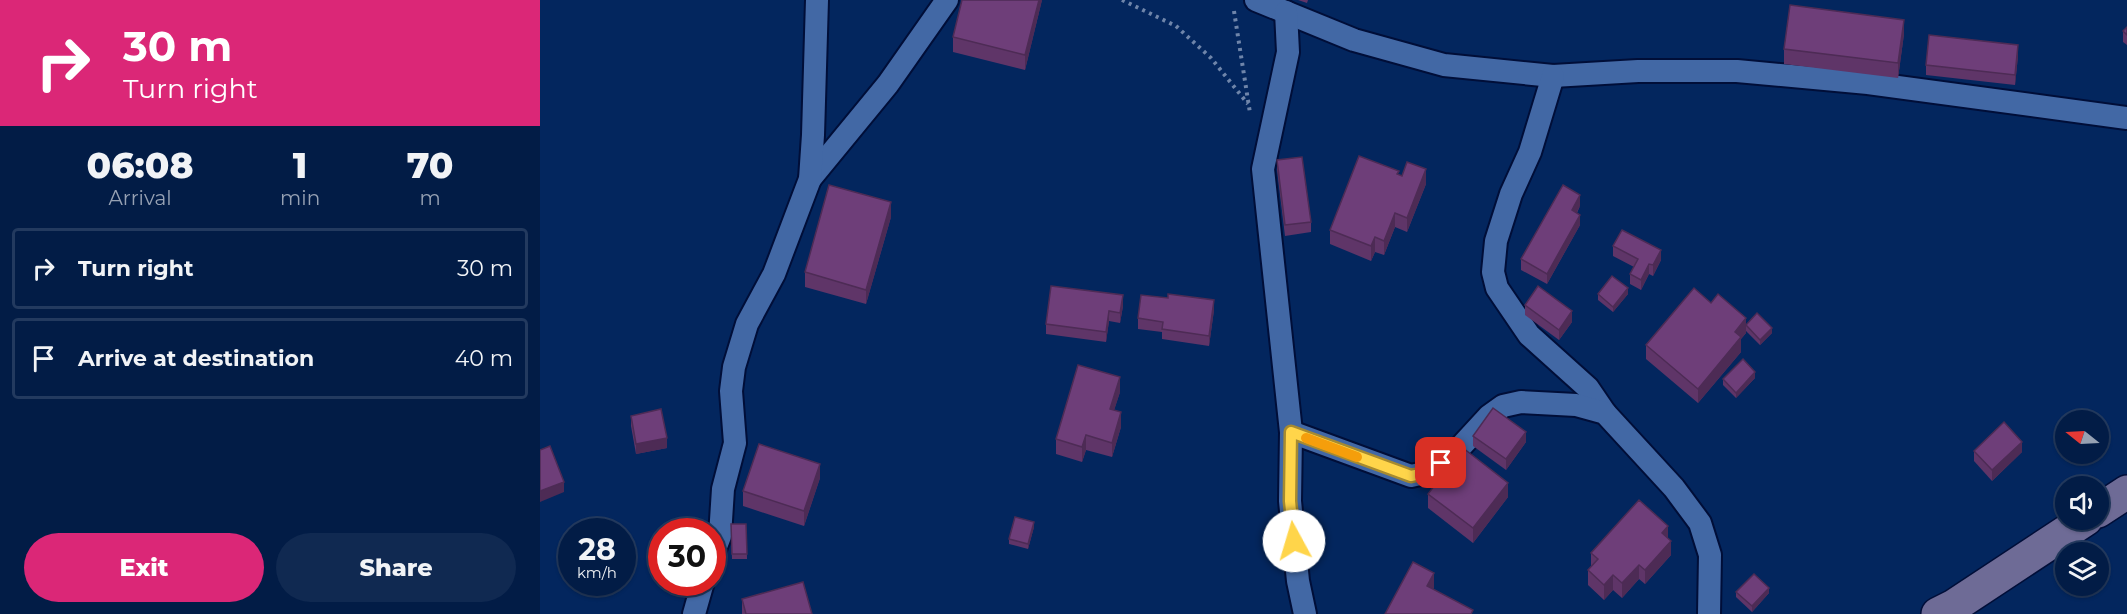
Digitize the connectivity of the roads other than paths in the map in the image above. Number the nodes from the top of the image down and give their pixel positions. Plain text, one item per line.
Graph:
1 (817, 0) edge
2 (947, 0) edge
3 (1256, 0) edge
4 (1286, 12) junction
5 (1553, 76) junction
6 (2127, 118) edge
7 (810, 179) junction
8 (1605, 413) junction
9 (1291, 432) junction
10 (2127, 492) edge
11 (2109, 504) edge
12 (721, 518) edge
13 (2069, 530) edge
14 (699, 596) edge
15 (694, 614) edge
16 (1305, 614) edge
17 (1709, 614) edge
18 (1938, 614) edge

1 - 7 street
2 - 7 street
3 - 4 street
4 - 5 street
4 - 9 street
5 - 6 street
5 - 8 street
7 - 12 street
8 - 9 street
8 - 17 street
9 - 16 street
10 - 11 main road
13 - 18 main road
14 - 15 street

